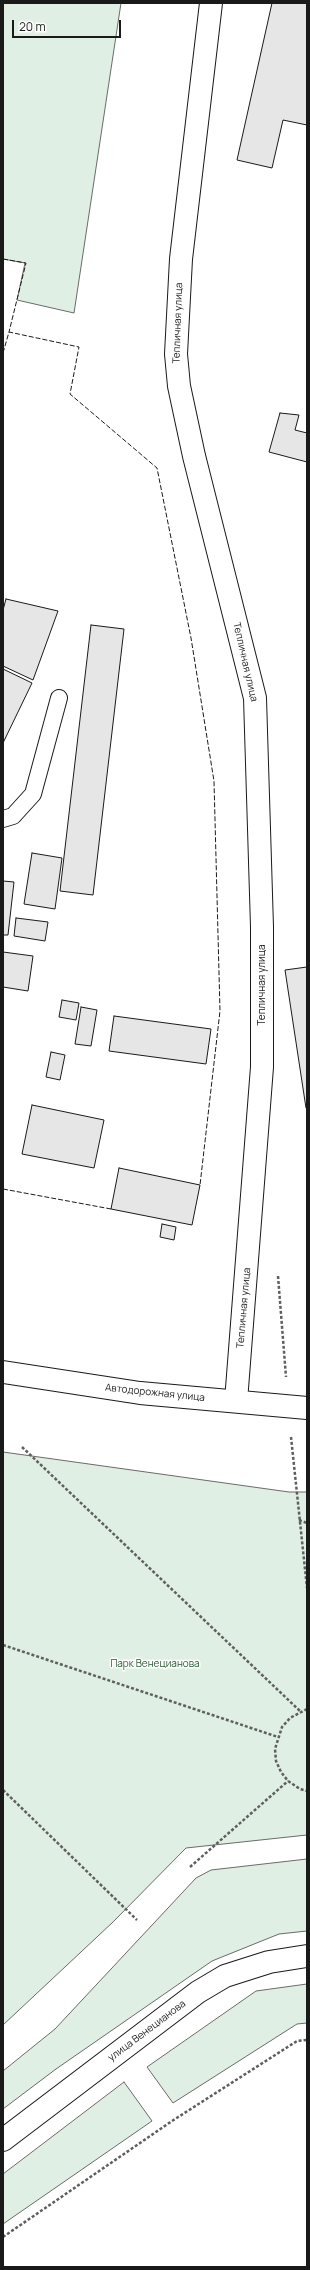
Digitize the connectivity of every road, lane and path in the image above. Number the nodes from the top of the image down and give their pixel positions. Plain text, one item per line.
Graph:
1 (211, 3) edge
2 (59, 698) dead end
3 (3, 819) edge
4 (278, 1272) dead end
5 (3, 1372) edge
6 (236, 1402) junction
7 (298, 1407) edge
8 (22, 1447) dead end
9 (299, 1520) junction
10 (307, 1523) edge
11 (307, 1588) edge
12 (3, 1645) edge
13 (307, 1709) edge
14 (300, 1712) junction
15 (278, 1738) junction
16 (288, 1781) junction
17 (3, 1790) edge
18 (307, 1791) edge
19 (190, 1867) dead end
20 (137, 1920) dead end
21 (307, 1956) edge
22 (307, 2040) edge
23 (3, 2140) edge
24 (3, 2237) edge

1 - 6 street, Тепличная улица
2 - 3 lane
4 - 7 path
5 - 6 street, Автодорожная улица
6 - 7 street, Автодорожная улица
7 - 9 path
8 - 14 path
9 - 10 path
9 - 11 path
12 - 15 path
13 - 14 path
14 - 15 path
15 - 16 path
16 - 18 path
16 - 19 path
17 - 20 path
21 - 23 street, улица Венецианова
22 - 24 path

